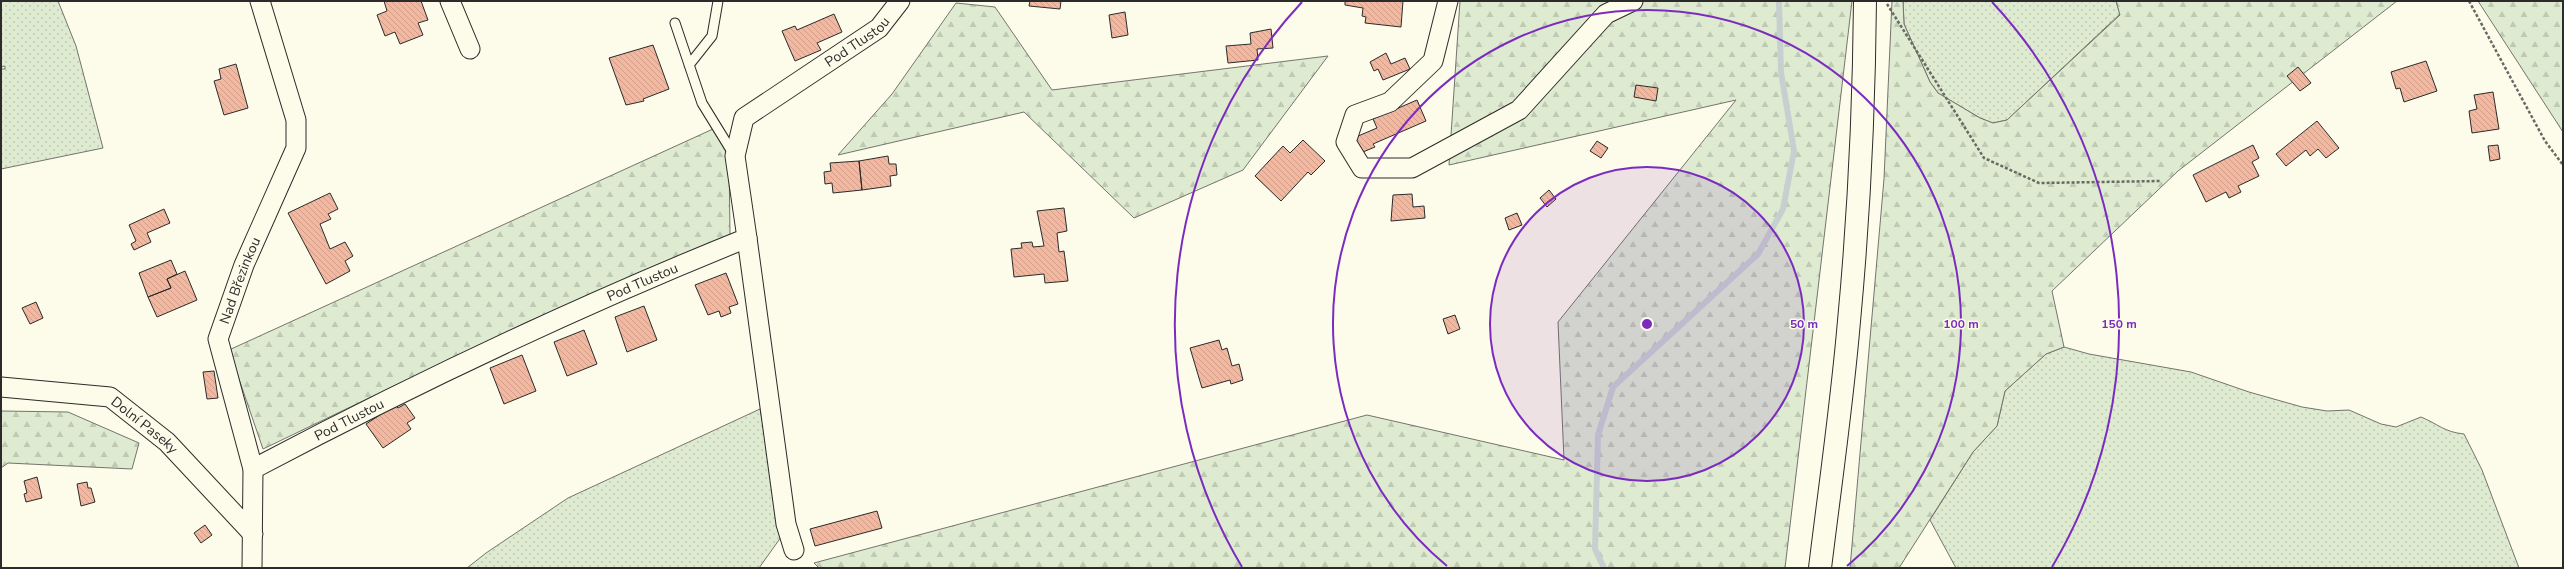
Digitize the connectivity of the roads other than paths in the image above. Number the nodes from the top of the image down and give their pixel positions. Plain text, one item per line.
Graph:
1 (260, 1) edge
2 (450, 1) edge
3 (718, 1) edge
4 (900, 1) edge
5 (1448, 1) edge
6 (1634, 1) edge
7 (1866, 1) edge
8 (675, 23) dead end
9 (470, 49) dead end
10 (689, 65) junction
11 (735, 156) junction
12 (746, 238) junction
13 (1, 386) edge
14 (253, 469) junction
15 (252, 534) junction
16 (794, 550) dead end
17 (252, 568) edge
18 (1820, 568) edge

1 - 14 street, Nad Březinkou
2 - 9 street
3 - 10 lane
4 - 11 street, Pod Tlustou
5 - 6 street
7 - 18 main road
8 - 10 lane
10 - 11 lane
11 - 12 street, Pod Tlustou
12 - 14 street, Pod Tlustou
12 - 16 street
13 - 15 street, Dolní Paseky
14 - 15 street, Nad Březinkou
15 - 17 street, Nad Březinkou

